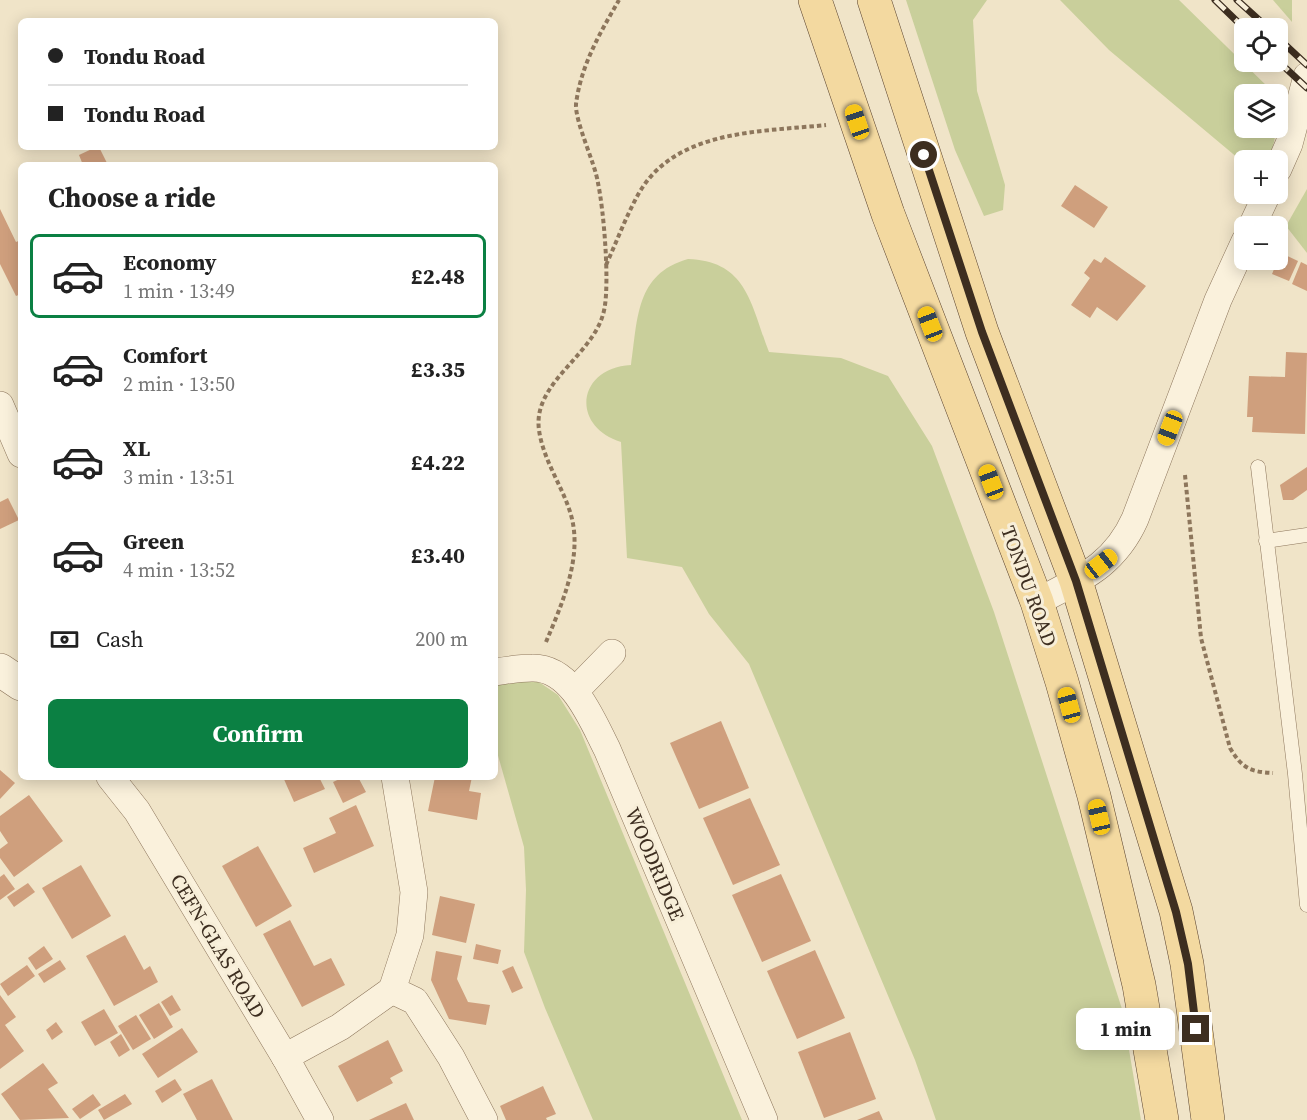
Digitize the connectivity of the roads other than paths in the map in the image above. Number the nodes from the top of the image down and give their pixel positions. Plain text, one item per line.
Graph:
1 (815, 0) edge
2 (874, 0) edge
3 (1307, 76) edge
4 (1286, 150) edge
5 (1234, 265) edge
6 (0, 405) edge
7 (18, 447) edge
8 (1258, 467) dead end
9 (1307, 535) edge
10 (1266, 541) junction
11 (1076, 581) junction
12 (1037, 602) junction
13 (612, 653) dead end
14 (0, 670) edge
15 (498, 672) edge
16 (18, 682) edge
17 (575, 691) junction
18 (112, 780) edge
19 (395, 780) edge
20 (1307, 905) edge
21 (392, 990) junction
22 (285, 1057) junction
23 (320, 1120) edge
24 (484, 1120) edge
25 (764, 1120) edge
26 (1162, 1120) edge
27 (1208, 1120) edge

1 - 12 main road, TONDU ROAD
2 - 11 main road
3 - 4 street
5 - 11 street
6 - 7 street
8 - 10 lane
9 - 10 lane
10 - 20 lane
11 - 12 street
11 - 27 main road
12 - 26 main road, TONDU ROAD
13 - 17 street
14 - 16 street
15 - 17 street, WOODRIDGE
17 - 25 street, WOODRIDGE
18 - 22 street, CEFN-GLAS ROAD
19 - 21 street
21 - 22 street
21 - 24 street
22 - 23 street, CEFN-GLAS ROAD

